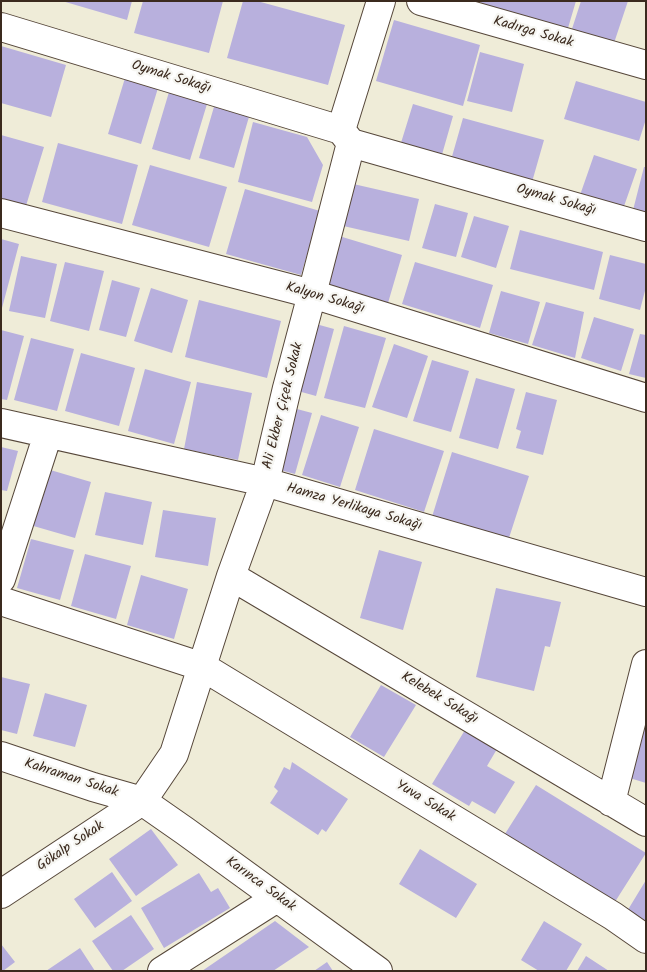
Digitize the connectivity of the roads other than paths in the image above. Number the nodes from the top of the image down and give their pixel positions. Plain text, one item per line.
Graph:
1 (381, 1) edge
2 (421, 1) edge
3 (1, 27) edge
4 (646, 65) edge
5 (346, 137) junction
6 (1, 213) edge
7 (646, 227) edge
8 (312, 294) junction
9 (646, 398) edge
10 (1, 423) edge
11 (48, 434) junction
12 (265, 482) junction
13 (232, 576) junction
14 (1, 579) edge
15 (646, 592) edge
16 (1, 601) edge
17 (646, 664) edge
18 (203, 666) junction
19 (1, 756) edge
20 (142, 801) junction
21 (611, 802) junction
22 (646, 822) edge
23 (1, 894) edge
24 (277, 898) junction
25 (646, 939) edge
26 (162, 971) edge
27 (378, 971) edge

1 - 5 street, Ali Ekber Çiçek Sokak
2 - 4 street, Kadırga Sokak
3 - 5 street, Oymak Sokağı
5 - 7 street, Oymak Sokağı
5 - 8 street, Ali Ekber Çiçek Sokak
6 - 8 street, Kalyon Sokağı
8 - 9 street, Kalyon Sokağı
8 - 12 street, Ali Ekber Çiçek Sokak
10 - 11 street, Hamza Yerlikaya Sokağı
11 - 12 street, Hamza Yerlikaya Sokağı
11 - 14 street
12 - 13 street, Ali Ekber Çiçek Sokak
12 - 15 street, Hamza Yerlikaya Sokağı
13 - 18 street, Ali Ekber Çiçek Sokak
13 - 21 street, Kelebek Sokağı
16 - 18 street, Yuva Sokak
17 - 21 street
18 - 20 street, Ali Ekber Çiçek Sokak
18 - 25 street, Yuva Sokak
19 - 20 street, Kahraman Sokak
20 - 23 street, Gökalp Sokak
20 - 24 street, Karınca Sokak
21 - 22 street, Kelebek Sokağı
24 - 26 street
24 - 27 street, Karınca Sokak

